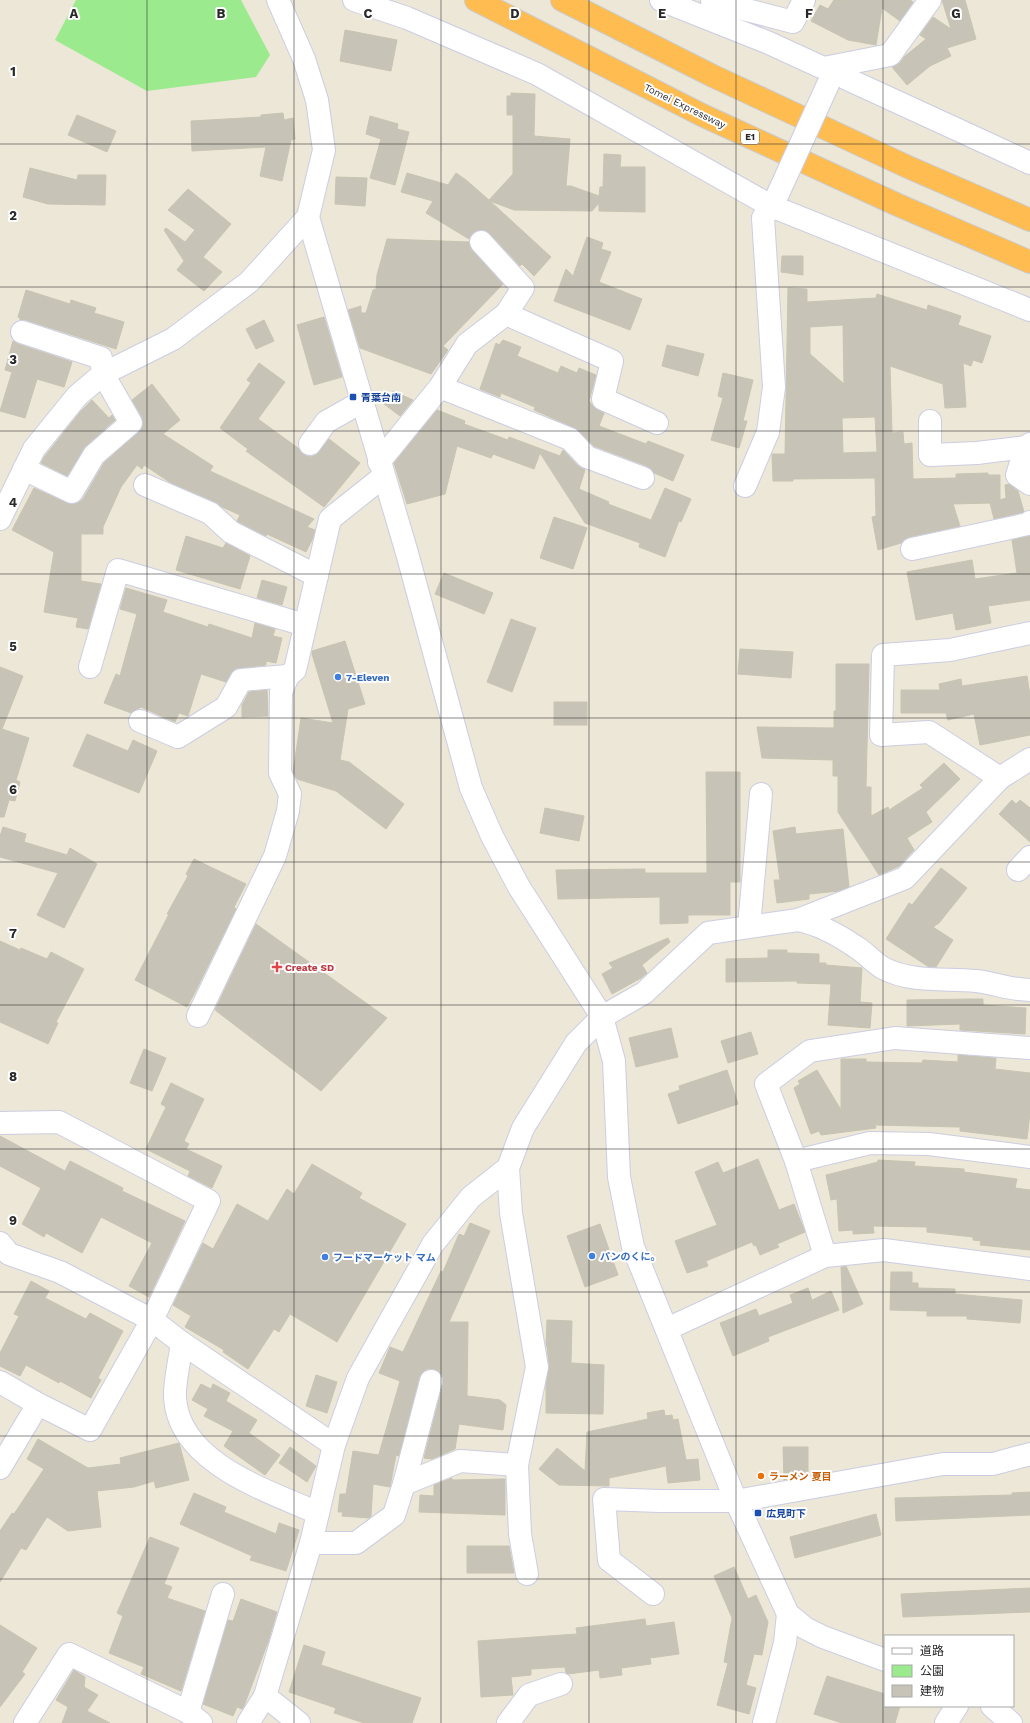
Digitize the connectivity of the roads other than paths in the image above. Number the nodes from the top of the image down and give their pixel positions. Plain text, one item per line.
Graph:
1 (278, 0) edge
2 (354, 0) edge
3 (476, 0) edge
4 (562, 0) edge
5 (661, 0) edge
6 (804, 0) edge
7 (930, 0) edge
8 (710, 6) edge
9 (829, 74) junction
10 (1030, 163) edge
11 (774, 201) junction
12 (308, 217) junction
13 (1030, 220) edge
14 (482, 242) dead end
15 (1030, 262) edge
16 (1030, 310) edge
17 (506, 314) junction
18 (22, 332) dead end
19 (103, 374) junction
20 (440, 387) junction
21 (363, 401) junction
22 (930, 422) dead end
23 (657, 423) dead end
24 (310, 444) dead end
25 (1028, 445) edge
26 (24, 469) junction
27 (381, 469) junction
28 (643, 478) dead end
29 (1030, 484) edge
30 (146, 485) dead end
31 (745, 486) dead end
32 (6, 488) edge
33 (0, 519) edge
34 (1030, 522) edge
35 (912, 549) dead end
36 (317, 576) junction
37 (305, 625) junction
38 (1030, 633) edge
39 (90, 667) dead end
40 (288, 676) junction
41 (140, 721) dead end
42 (1030, 759) edge
43 (1000, 778) junction
44 (761, 794) dead end
45 (798, 920) junction
46 (749, 926) junction
47 (1030, 990) edge
48 (198, 1016) dead end
49 (602, 1017) junction
50 (1030, 1048) edge
51 (0, 1123) edge
52 (1030, 1156) edge
53 (796, 1161) junction
54 (508, 1168) junction
55 (0, 1243) edge
56 (825, 1256) junction
57 (1030, 1270) edge
58 (152, 1320) junction
59 (667, 1329) junction
60 (182, 1343) junction
61 (431, 1381) dead end
62 (0, 1382) edge
63 (38, 1404) junction
64 (334, 1445) junction
65 (1030, 1454) edge
66 (517, 1465) junction
67 (0, 1468) edge
68 (404, 1484) junction
69 (736, 1501) junction
70 (318, 1513) junction
71 (311, 1543) junction
72 (527, 1574) dead end
73 (223, 1594) dead end
74 (654, 1594) dead end
75 (788, 1614) junction
76 (884, 1660) edge
77 (561, 1684) dead end
78 (265, 1696) junction
79 (956, 1707) edge
80 (993, 1707) edge
81 (195, 1718) edge
82 (25, 1723) edge
83 (248, 1723) edge
84 (299, 1723) edge
85 (508, 1723) edge
86 (764, 1723) edge
87 (946, 1723) edge
88 (1011, 1723) edge

1 - 12 street
2 - 11 street
3 - 15 highway, Tomei Expressway / E1
4 - 13 highway
5 - 8 street
6 - 8 street
7 - 9 street
8 - 9 street
9 - 10 street
9 - 11 street, bridge
11 - 16 street
11 - 31 street
12 - 19 street
12 - 21 street
14 - 17 street
17 - 20 street
17 - 23 street
18 - 19 street
19 - 26 street
19 - 26 street
20 - 27 street
20 - 28 street
21 - 24 street
21 - 27 street
22 - 25 street
25 - 29 street
26 - 32 street
27 - 36 street
27 - 49 street
30 - 36 street
32 - 33 street
34 - 35 street
36 - 37 street
37 - 39 street
37 - 40 street
38 - 43 street
40 - 41 street
40 - 48 street
42 - 43 street
43 - 45 street
44 - 46 street
45 - 46 street
45 - 47 street
46 - 49 street
49 - 54 street
49 - 59 street
50 - 53 street
51 - 58 street
52 - 53 street
53 - 56 street
54 - 64 street
54 - 66 street
55 - 58 street
56 - 57 street
56 - 59 street
58 - 60 street
58 - 63 street
59 - 69 street
60 - 64 street
60 - 70 street
61 - 68 street
62 - 63 street
63 - 67 street
64 - 70 street
65 - 69 street
66 - 68 street
66 - 72 street
68 - 71 street
69 - 74 street
69 - 75 street
70 - 71 street
71 - 78 street
73 - 81 street
75 - 76 street
75 - 86 street
77 - 85 street
78 - 83 street
78 - 84 street
79 - 87 street
80 - 88 street
81 - 82 street

